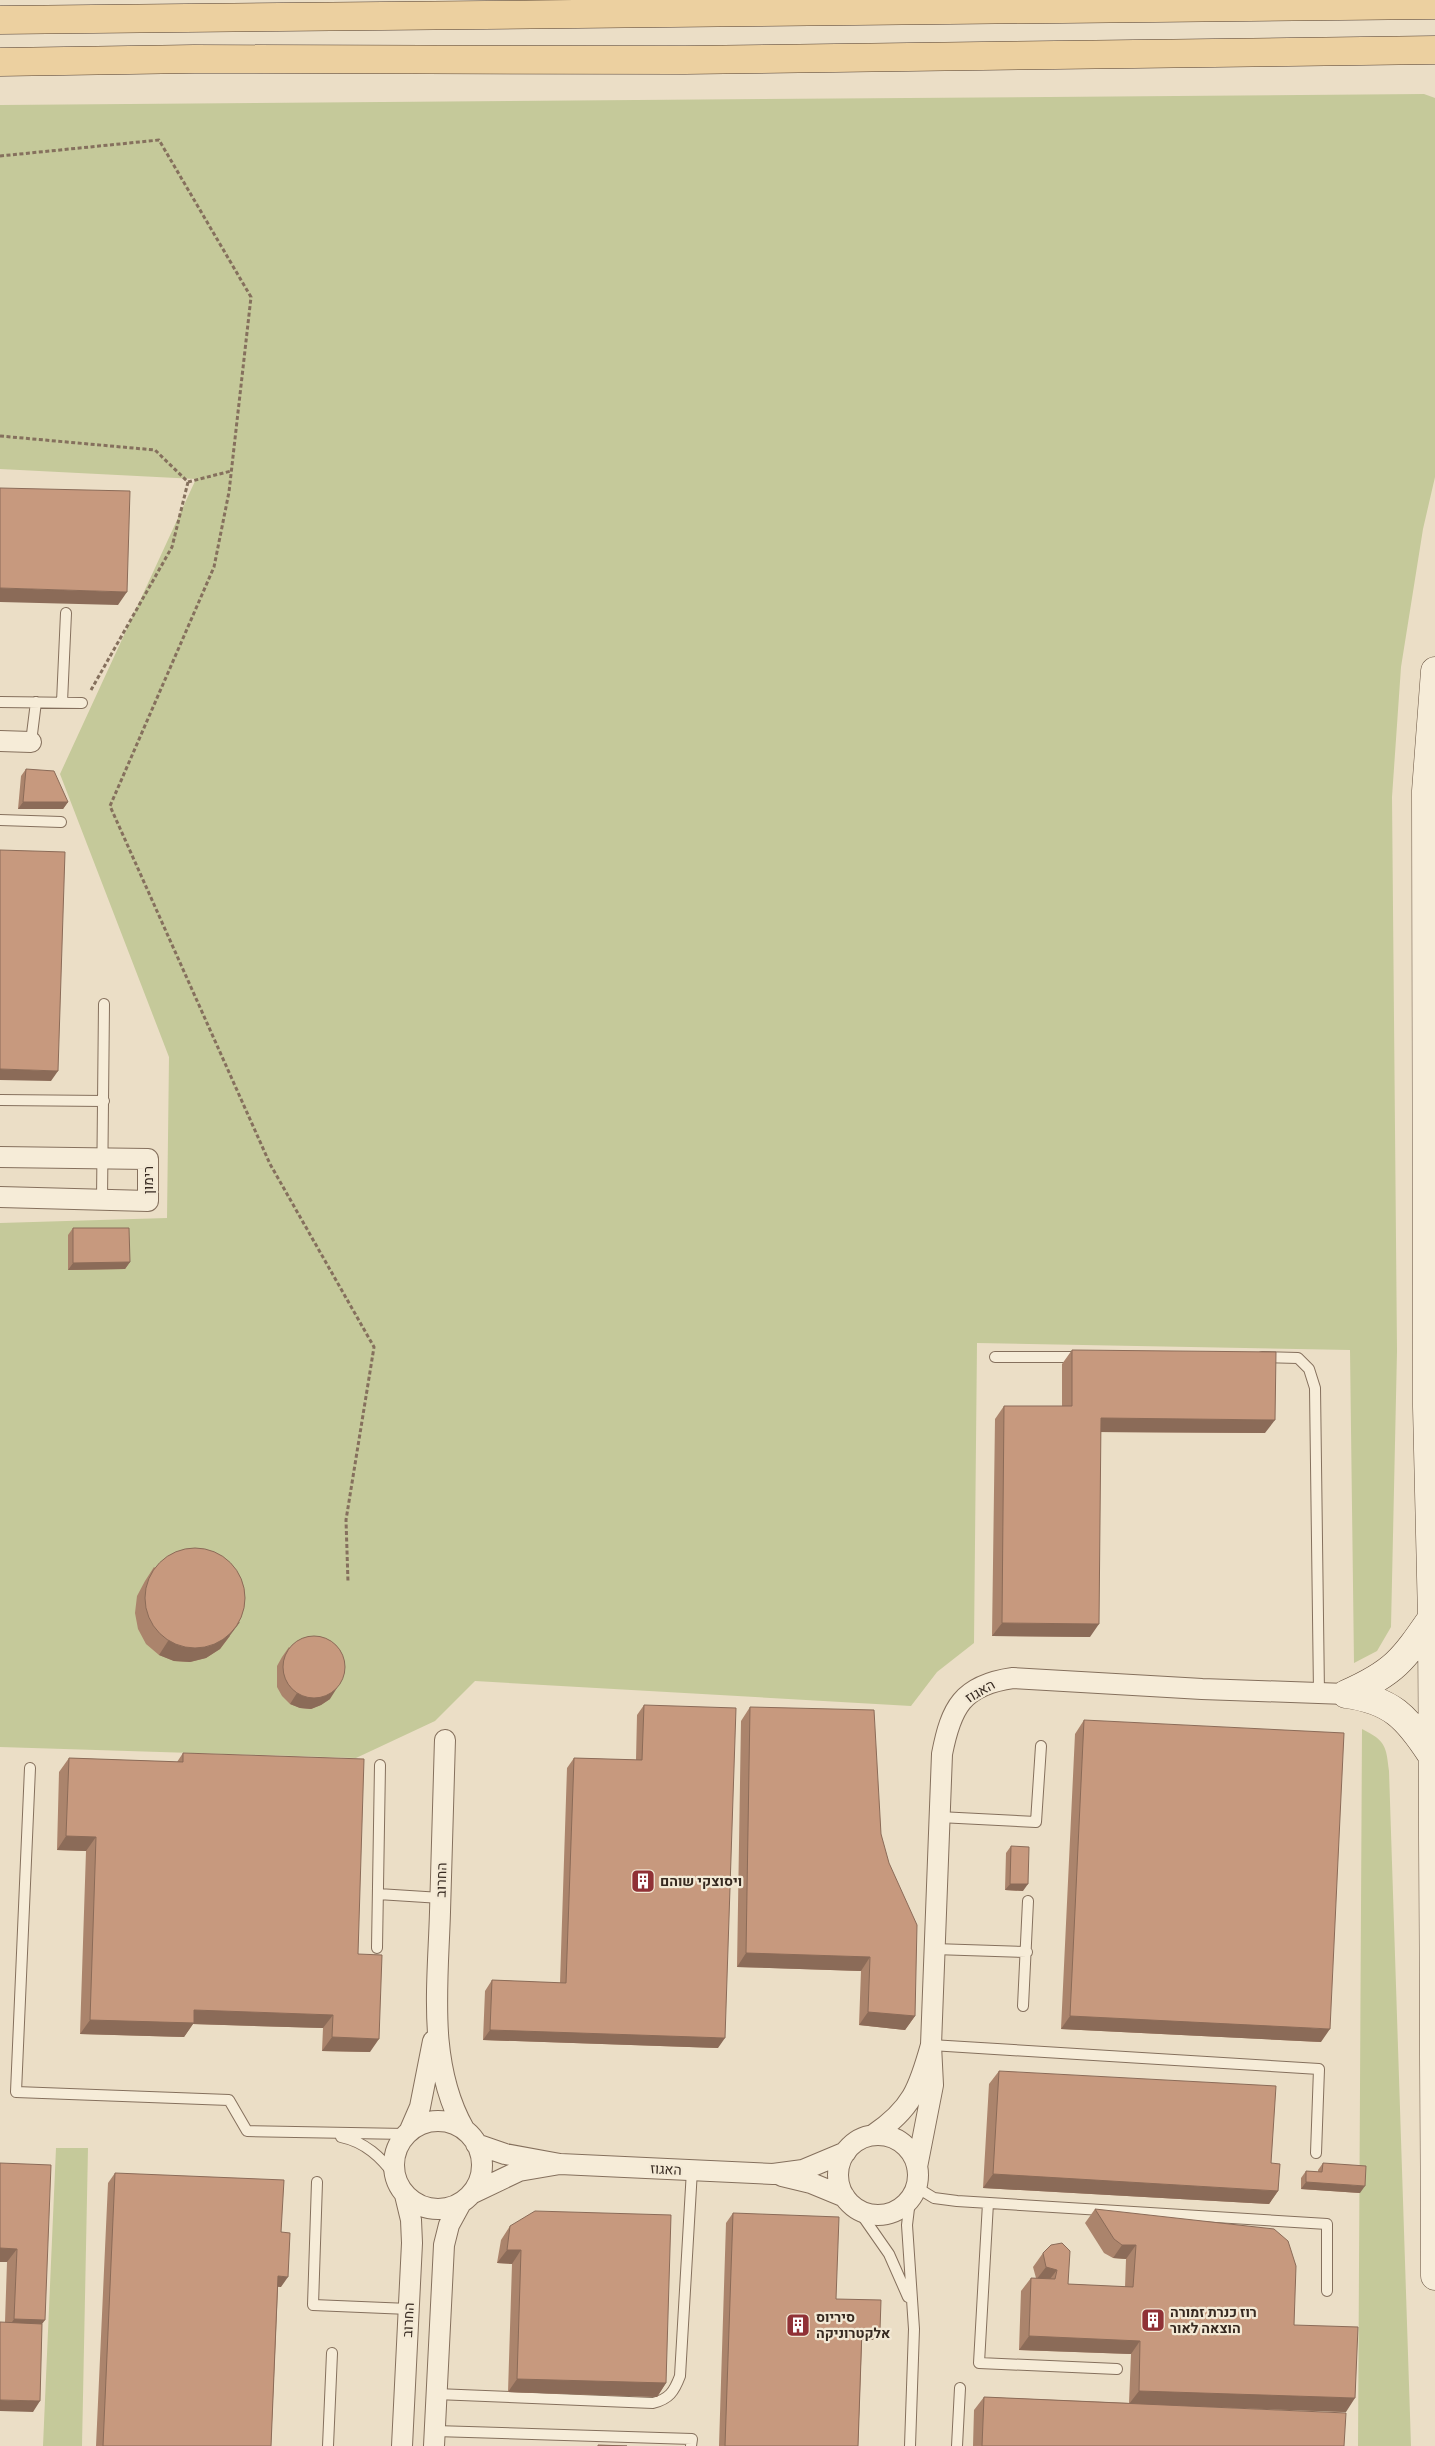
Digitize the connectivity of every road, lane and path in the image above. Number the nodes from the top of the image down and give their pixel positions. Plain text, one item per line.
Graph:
1 (1435, 5) edge
2 (0, 20) edge
3 (1402, 50) junction
4 (1435, 50) edge
5 (1435, 61) edge
6 (0, 62) edge
7 (0, 156) edge
8 (0, 436) edge
9 (231, 471) junction
10 (188, 482) junction
11 (66, 613) edge
12 (1435, 671) edge
13 (0, 702) edge
14 (36, 702) junction
15 (62, 702) junction
16 (82, 703) joint
17 (0, 741) edge
18 (31, 742) joint
19 (0, 820) edge
20 (61, 822) dead end
21 (104, 1004) dead end
22 (0, 1100) edge
23 (104, 1100) junction
24 (0, 1158) edge
25 (103, 1159) junction
26 (0, 1197) edge
27 (102, 1200) junction
28 (1093, 1357) edge
29 (1251, 1357) edge
30 (995, 1358) dead end
31 (348, 1582) dead end
32 (1432, 1618) junction
33 (1319, 1693) junction
34 (1346, 1694) junction
35 (445, 1740) dead end
36 (1041, 1746) dead end
37 (1431, 1754) junction
38 (380, 1765) dead end
39 (30, 1768) dead end
40 (939, 1817) junction
41 (378, 1894) junction
42 (441, 1898) junction
43 (1028, 1901) dead end
44 (377, 1948) dead end
45 (934, 1949) junction
46 (1027, 1952) junction
47 (1023, 2006) dead end
48 (437, 2020) junction
49 (931, 2045) junction
50 (408, 2132) junction
51 (328, 2134) junction
52 (874, 2135) junction
53 (470, 2136) junction
54 (846, 2152) junction
55 (1316, 2153) dead end
56 (560, 2164) junction
57 (917, 2167) junction
58 (692, 2170) junction
59 (773, 2174) junction
60 (395, 2176) junction
61 (317, 2182) dead end
62 (913, 2194) junction
63 (405, 2196) junction
64 (467, 2198) junction
65 (988, 2203) junction
66 (852, 2204) junction
67 (1435, 2276) edge
68 (1327, 2291) dead end
69 (912, 2304) junction
70 (409, 2309) junction
71 (332, 2353) dead end
72 (1117, 2369) dead end
73 (960, 2388) dead end
74 (436, 2394) junction
75 (434, 2438) edge
76 (328, 2446) edge
77 (402, 2446) edge
78 (691, 2446) edge
79 (910, 2446) edge
80 (957, 2446) edge

1 - 2 main road
3 - 4 main road
3 - 5 main road
3 - 6 main road
7 - 9 path
8 - 10 path
9 - 10 path
9 - 31 path
10 - 16 path
11 - 15 lane
12 - 32 street
13 - 14 lane
14 - 15 lane
14 - 18 lane
15 - 16 lane
17 - 18 street
19 - 20 lane
21 - 23 lane
22 - 23 lane
23 - 25 lane
24 - 25 street, רימון
25 - 27 lane
25 - 27 street, רימון
26 - 27 street, רימון
28 - 30 lane
29 - 33 lane
32 - 34 street
32 - 37 street
33 - 34 street, האגוז
33 - 40 street, האגוז
34 - 37 street
35 - 42 street, החרוב
36 - 40 lane
37 - 67 street
38 - 41 lane
39 - 51 lane
40 - 45 street, האגוז
41 - 42 lane
41 - 44 lane
42 - 48 street, החרוב
43 - 46 lane
45 - 46 lane
45 - 49 street, האגוז
46 - 47 lane
48 - 50 street, החרוב
48 - 53 street, החרוב
49 - 52 street, האגוז
49 - 55 lane
49 - 57 street, האגוז
50 - 51 lane
50 - 53 street
50 - 60 street
51 - 60 lane
52 - 54 street
52 - 57 street
53 - 56 street, האגוז
53 - 64 street
54 - 59 street, האגוז
54 - 66 street
56 - 58 street, האגוז
56 - 64 street, האגוז
57 - 62 street
58 - 59 street, האגוז
58 - 74 lane
59 - 66 street, האגוז
60 - 63 street
61 - 70 lane
62 - 65 lane
62 - 66 street
62 - 69 lane
63 - 64 street
63 - 70 street, החרוב
64 - 74 street
65 - 68 lane
65 - 72 lane
66 - 69 lane
69 - 79 lane
70 - 77 street, החרוב
71 - 76 lane
73 - 80 lane
74 - 75 street
75 - 78 lane

